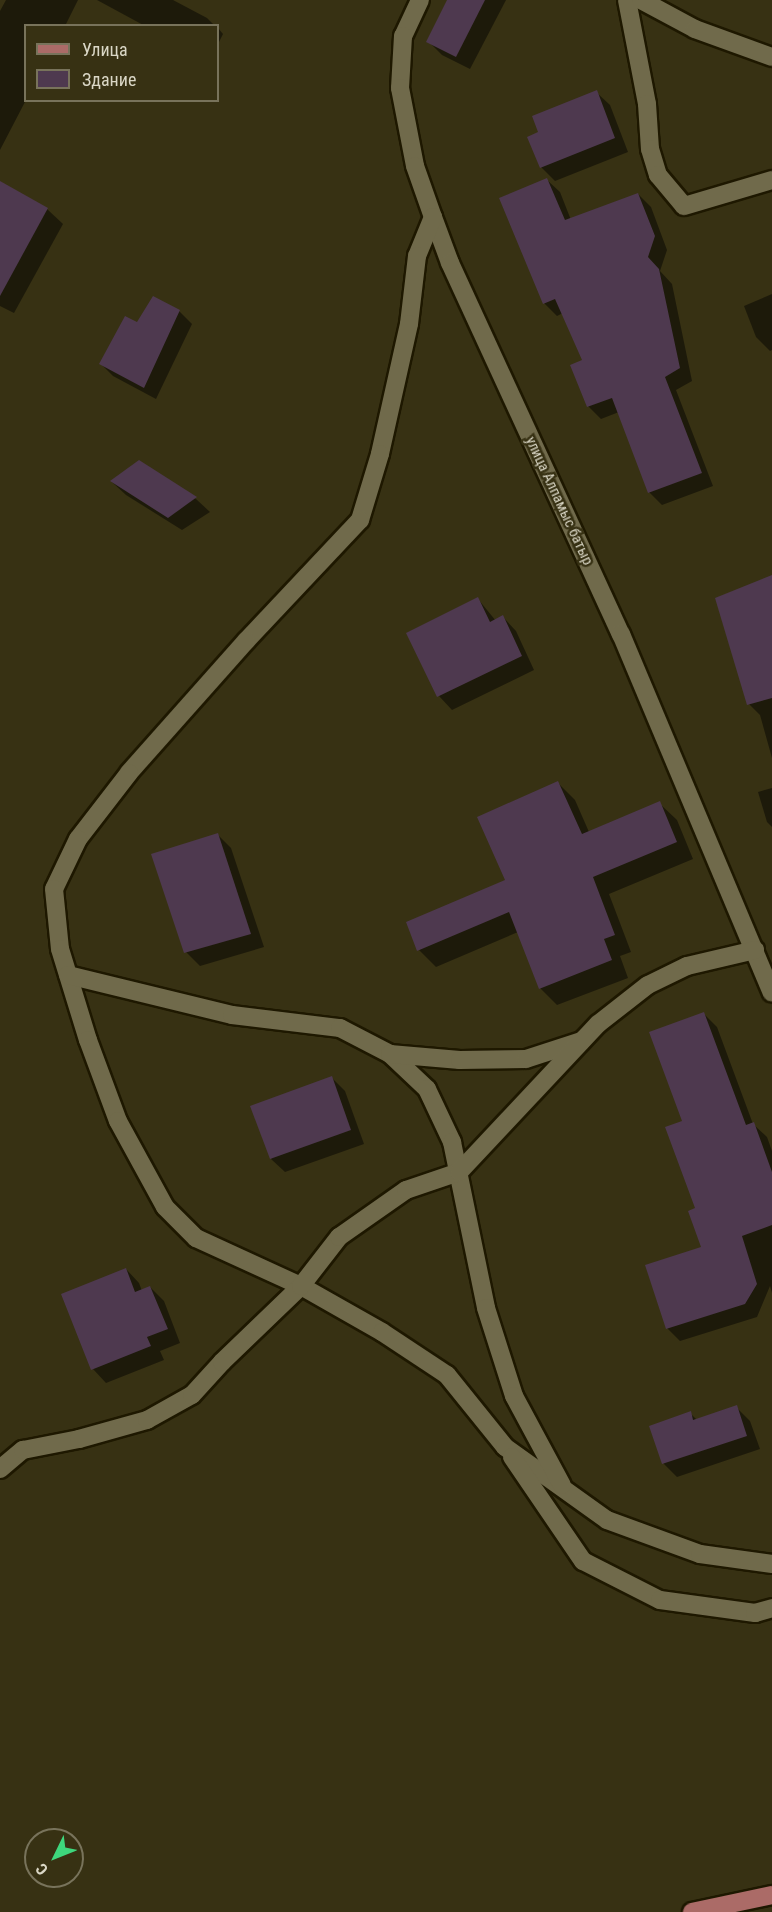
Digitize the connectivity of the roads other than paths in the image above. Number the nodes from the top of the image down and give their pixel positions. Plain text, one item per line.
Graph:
1 (420, 0) edge
2 (627, 0) edge
3 (641, 0) edge
4 (772, 57) edge
5 (772, 180) edge
6 (433, 217) junction
7 (755, 950) junction
8 (68, 975) junction
9 (772, 993) edge
10 (583, 1040) junction
11 (390, 1054) junction
12 (459, 1172) junction
13 (301, 1286) junction
14 (505, 1447) junction
15 (0, 1469) edge
16 (564, 1490) junction
17 (772, 1564) edge
18 (772, 1608) edge
19 (772, 1895) edge
20 (692, 1912) edge

1 - 6 street, улица Алпамыс батыр
2 - 5 street
3 - 4 street
6 - 7 street, улица Алпамыс батыр
6 - 8 street
7 - 9 street, улица Алпамыс батыр
7 - 10 street
8 - 11 street
8 - 13 street
10 - 11 street
10 - 12 street
11 - 12 street
12 - 13 street
12 - 16 street
13 - 14 street
13 - 15 street
14 - 16 street
14 - 18 street
16 - 17 street
19 - 20 main road

